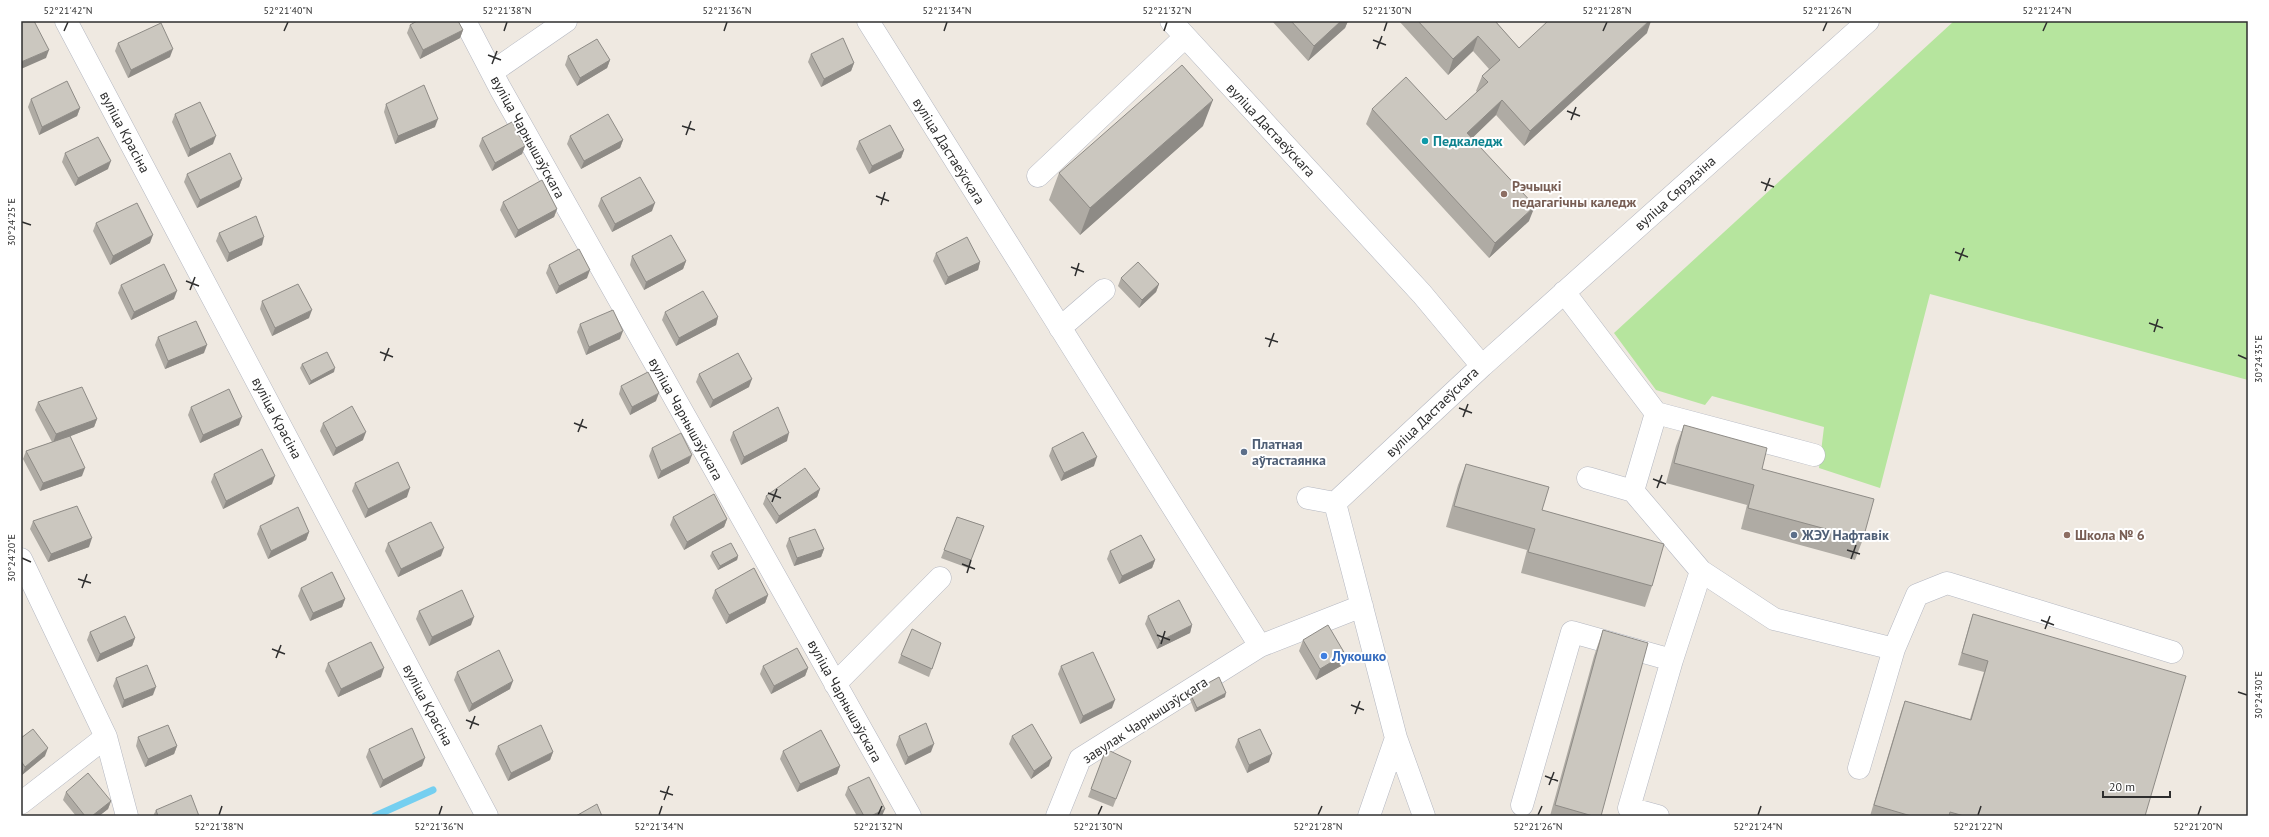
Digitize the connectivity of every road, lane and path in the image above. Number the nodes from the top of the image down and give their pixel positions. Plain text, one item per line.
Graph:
1 (66, 21) edge
2 (465, 21) edge
3 (566, 21) edge
4 (868, 21) edge
5 (1868, 21) edge
6 (1178, 29) edge
7 (492, 72) junction
8 (1038, 176) dead end
9 (1104, 290) dead end
10 (1564, 292) junction
11 (1060, 328) junction
12 (1482, 366) junction
13 (1656, 413) junction
14 (1814, 455) dead end
15 (1588, 478) dead end
16 (1633, 491) junction
17 (1308, 498) dead end
18 (1335, 503) junction
19 (21, 559) edge
20 (1701, 571) junction
21 (940, 578) dead end
22 (1362, 606) junction
23 (1260, 646) junction
24 (1894, 649) junction
25 (2172, 652) dead end
26 (1672, 660) junction
27 (836, 684) junction
28 (106, 737) junction
29 (1396, 738) junction
30 (1859, 768) dead end
31 (21, 803) edge
32 (1522, 805) dead end
33 (127, 816) edge
34 (487, 816) edge
35 (910, 816) edge
36 (1057, 816) edge
37 (1369, 816) edge
38 (1424, 816) edge
39 (1658, 816) edge

1 - 34 street, вуліца Красіна
2 - 7 street, вуліца Чарнышэўскага
3 - 7 street
4 - 11 street, вуліца Дастаеўскага
5 - 10 street, вуліца Сярэдзіна
6 - 8 street
6 - 12 street, вуліца Дастаеўскага
7 - 27 street, вуліца Чарнышэўскага
9 - 11 street
10 - 12 street, вуліца Сярэдзіна
10 - 13 street
11 - 23 street, вуліца Дастаеўскага
12 - 18 street, вуліца Дастаеўскага
13 - 14 street
13 - 16 street
15 - 16 street
16 - 20 street
17 - 18 street
18 - 22 street
19 - 28 street
20 - 24 street
20 - 26 street
21 - 27 street
22 - 23 street, завулак Чарнышэўскага
22 - 29 street
23 - 36 street, завулак Чарнышэўскага
24 - 25 street
24 - 30 street
26 - 32 street
26 - 39 street
27 - 35 street, вуліца Чарнышэўскага
28 - 31 street
28 - 33 street
29 - 37 street
29 - 38 street

